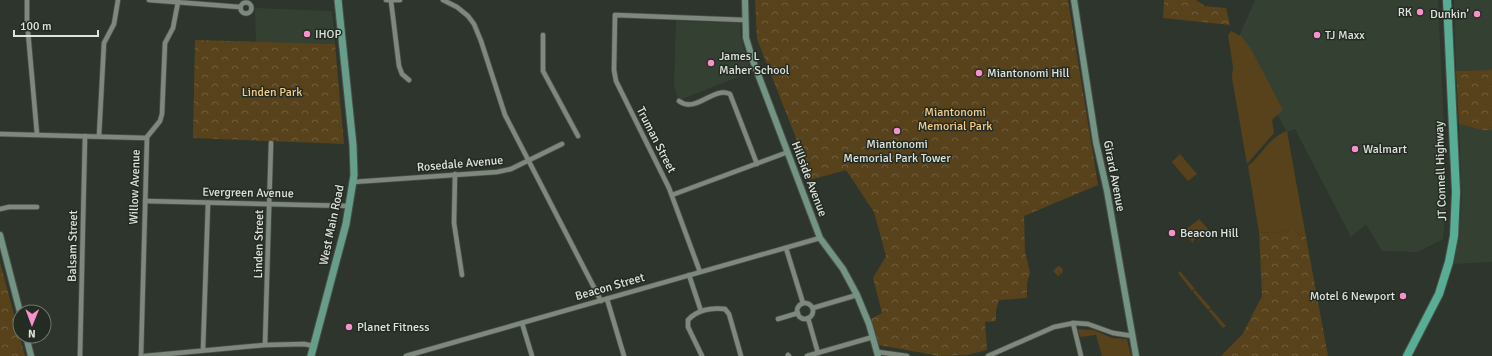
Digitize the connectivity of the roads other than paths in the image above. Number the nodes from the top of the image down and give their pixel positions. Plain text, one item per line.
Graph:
1 (27, 0) edge
2 (118, 0) edge
3 (149, 0) edge
4 (338, 0) edge
5 (386, 0) edge
6 (400, 0) edge
7 (443, 0) edge
8 (745, 0) edge
9 (1074, 0) edge
10 (1447, 0) edge
11 (391, 1) junction
12 (178, 2) junction
13 (240, 7) dead end
14 (745, 20) junction
15 (27, 21) dead end
16 (28, 32) dead end
17 (543, 35) dead end
18 (408, 80) dead end
19 (678, 101) dead end
20 (0, 134) edge
21 (37, 134) junction
22 (85, 136) junction
23 (99, 136) junction
24 (578, 136) dead end
25 (147, 138) junction
26 (271, 144) dead end
27 (562, 144) dead end
28 (788, 152) junction
29 (528, 161) junction
30 (757, 164) junction
31 (455, 174) junction
32 (353, 182) junction
33 (672, 195) junction
34 (145, 201) junction
35 (208, 203) junction
36 (269, 204) junction
37 (350, 206) junction
38 (37, 207) dead end
39 (0, 209) edge
40 (0, 235) edge
41 (820, 238) junction
42 (786, 248) junction
43 (700, 272) junction
44 (462, 275) dead end
45 (689, 275) junction
46 (857, 295) junction
47 (608, 299) junction
48 (601, 301) junction
49 (18, 304) edge
50 (803, 304) junction
51 (813, 308) junction
52 (701, 311) junction
53 (798, 313) junction
54 (808, 318) junction
55 (778, 319) dead end
56 (522, 323) junction
57 (1073, 323) junction
58 (1133, 336) junction
59 (873, 337) junction
60 (28, 344) edge
61 (265, 345) junction
62 (314, 346) junction
63 (203, 350) junction
64 (818, 353) junction
65 (878, 354) edge
66 (998, 354) edge
67 (31, 356) edge
68 (80, 356) edge
69 (142, 356) edge
70 (145, 356) edge
71 (311, 356) edge
72 (406, 356) edge
73 (532, 356) edge
74 (624, 356) edge
75 (702, 356) edge
76 (741, 356) edge
77 (807, 356) edge
78 (907, 356) edge
79 (988, 356) edge
80 (1081, 356) edge
81 (1136, 356) edge
82 (1408, 356) edge

1 - 15 street
2 - 23 street
3 - 12 street
4 - 32 main road, West Main Road
5 - 11 street
6 - 11 street
7 - 29 street
8 - 14 street, Hillside Avenue
9 - 58 street, Girard Avenue
10 - 82 highway, JT Connell Highway
11 - 18 street
12 - 13 street
12 - 25 street, Willow Avenue
14 - 28 street, Hillside Avenue
14 - 33 street, Truman Street
16 - 21 street
17 - 24 street
19 - 30 street
20 - 21 street
21 - 22 street
22 - 23 street
22 - 68 street, Balsam Street
23 - 25 street
25 - 34 street, Willow Avenue
26 - 36 street, Linden Street
27 - 29 street, Rosedale Avenue
28 - 30 street
28 - 41 street, Hillside Avenue
29 - 31 street, Rosedale Avenue
29 - 48 street
30 - 33 street
31 - 32 street, Rosedale Avenue
31 - 44 street
32 - 37 main road, West Main Road
33 - 43 street, Truman Street
34 - 35 street, Evergreen Avenue
34 - 69 street, Willow Avenue
35 - 36 street, Evergreen Avenue
35 - 63 street
36 - 37 street, Evergreen Avenue
36 - 61 street, Linden Street
37 - 62 main road, West Main Road
38 - 39 street
40 - 49 street
41 - 42 street, Beacon Street
41 - 46 street, Hillside Avenue
42 - 43 street, Beacon Street
42 - 50 street
43 - 45 street, Beacon Street
45 - 47 street, Beacon Street
45 - 52 street
46 - 51 street
46 - 59 street, Hillside Avenue
47 - 48 street, Beacon Street
47 - 74 street
48 - 56 street, Beacon Street
50 - 51 street
50 - 53 street
51 - 54 street
52 - 75 street
52 - 76 street
53 - 54 street
53 - 55 street
54 - 64 street
56 - 72 street, Beacon Street
56 - 73 street
57 - 58 street
57 - 66 street
57 - 80 street
58 - 81 street, Girard Avenue
59 - 64 street
59 - 65 street, Hillside Avenue
60 - 67 street
61 - 62 street
61 - 63 street
62 - 71 main road, West Main Road
63 - 70 street
64 - 77 street
65 - 78 street
66 - 79 street

